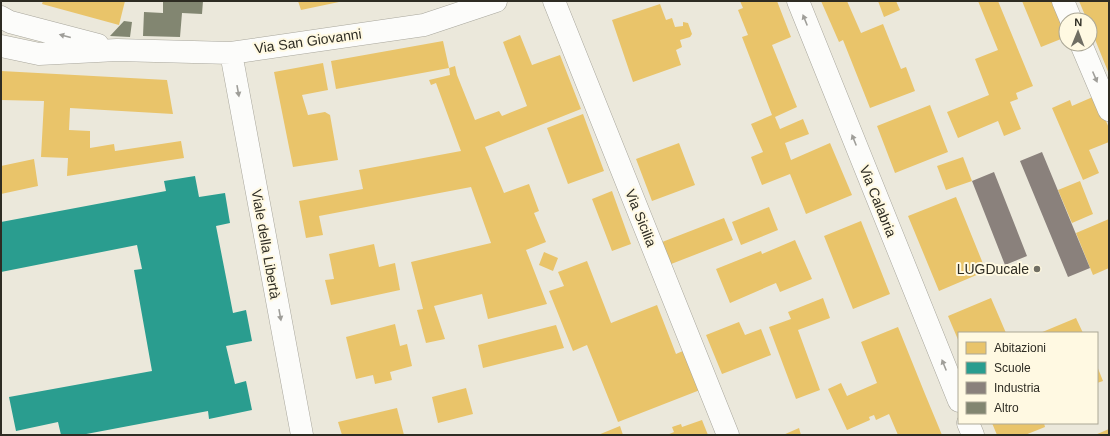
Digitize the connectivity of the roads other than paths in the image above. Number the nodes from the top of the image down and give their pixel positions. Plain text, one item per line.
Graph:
1 (496, 1) edge
2 (554, 1) edge
3 (798, 1) edge
4 (1063, 1) edge
5 (1068, 12) edge
6 (1, 17) edge
7 (1, 46) edge
8 (117, 50) junction
9 (231, 52) junction
10 (1084, 52) edge
11 (1109, 110) edge
12 (958, 399) edge
13 (968, 424) edge
14 (302, 435) edge
15 (728, 435) edge
16 (973, 435) edge

1 - 9 street, Via San Giovanni
2 - 15 street, Via Sicilia
12 -> 3 street, Via Calabria
4 - 5 street
8 -> 6 street, Via San Giovanni
7 - 8 street, Via San Giovanni
8 - 9 street, Via San Giovanni
9 -> 14 street, Viale della Libertà
10 -> 11 street
13 - 16 street

